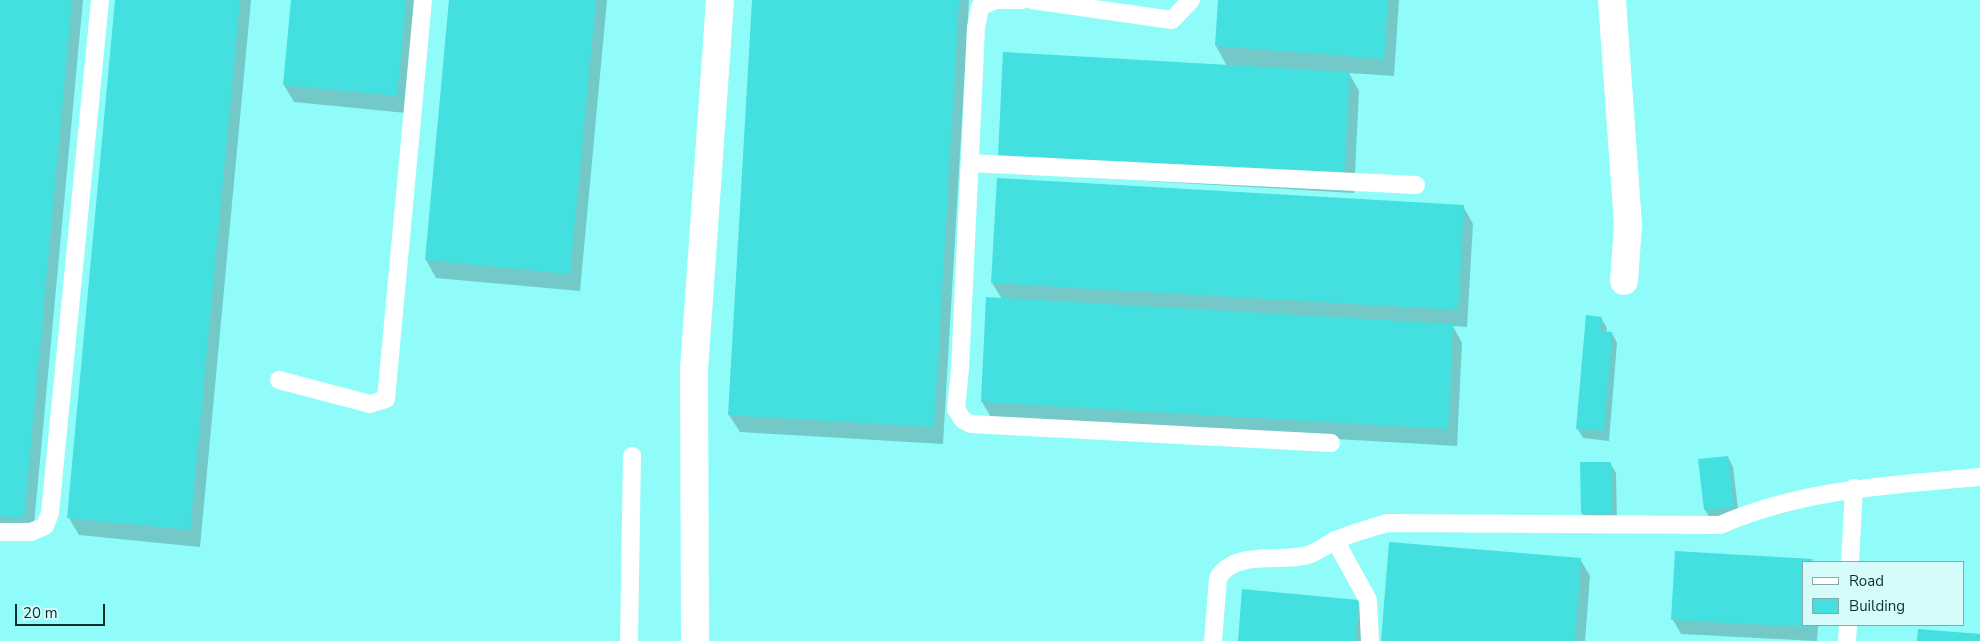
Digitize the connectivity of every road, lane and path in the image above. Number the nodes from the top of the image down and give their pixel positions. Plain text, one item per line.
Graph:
1 (100, 0) edge
2 (423, 0) edge
3 (720, 0) edge
4 (1022, 0) edge
5 (1032, 0) edge
6 (1190, 0) edge
7 (1612, 0) edge
8 (980, 4) edge
9 (970, 163) junction
10 (1416, 186) dead end
11 (1624, 281) dead end
12 (279, 380) dead end
13 (1331, 443) dead end
14 (632, 456) dead end
15 (1980, 477) edge
16 (1854, 488) junction
17 (0, 532) edge
18 (1335, 540) junction
19 (1850, 561) edge
20 (1848, 626) edge
21 (629, 641) edge
22 (695, 641) edge
23 (1213, 641) edge
24 (1370, 641) edge
25 (1847, 641) edge

1 - 17 lane
2 - 12 lane
3 - 22 street
4 - 8 lane
5 - 6 lane
7 - 11 street
8 - 9 lane
9 - 10 lane
9 - 13 lane
14 - 21 lane
15 - 16 lane
16 - 18 lane
16 - 19 lane
18 - 23 lane
18 - 24 lane
20 - 25 lane

